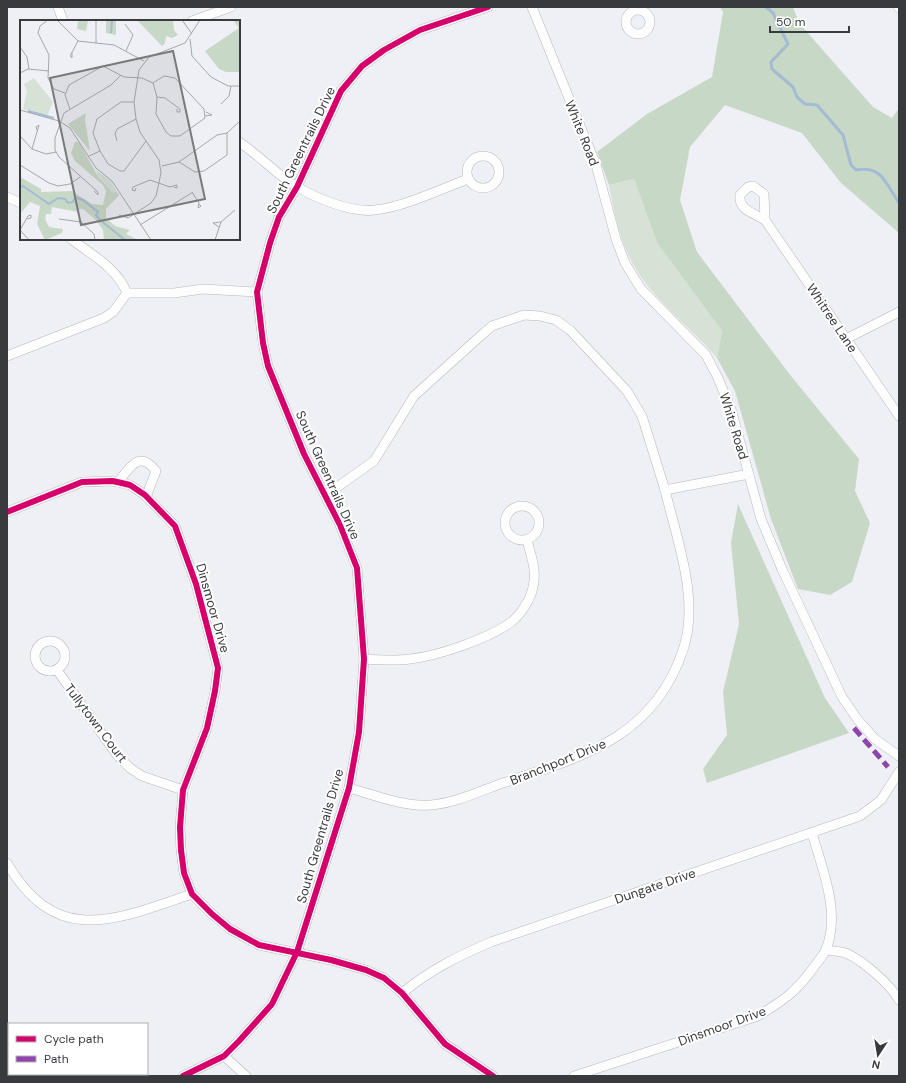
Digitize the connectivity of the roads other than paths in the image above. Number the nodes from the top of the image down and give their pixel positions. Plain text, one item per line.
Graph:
1 (58, 7) edge
2 (231, 7) edge
3 (488, 7) edge
4 (532, 7) edge
5 (63, 20) edge
6 (195, 20) edge
7 (240, 143) edge
8 (468, 178) dead end
9 (297, 187) junction
10 (7, 197) edge
11 (20, 203) edge
12 (765, 220) dead end
13 (72, 240) edge
14 (257, 292) junction
15 (127, 293) junction
16 (899, 312) edge
17 (846, 339) junction
18 (7, 356) edge
19 (899, 416) edge
20 (749, 474) junction
21 (118, 482) junction
22 (665, 490) junction
23 (326, 495) junction
24 (146, 497) junction
25 (7, 512) edge
26 (526, 540) dead end
27 (364, 660) junction
28 (57, 670) dead end
29 (899, 756) edge
30 (899, 772) edge
31 (348, 788) junction
32 (183, 790) junction
33 (812, 833) junction
34 (7, 863) edge
35 (192, 894) junction
36 (826, 950) junction
37 (297, 952) junction
38 (402, 993) junction
39 (899, 1000) edge
40 (224, 1056) junction
41 (184, 1076) edge
42 (246, 1076) edge
43 (493, 1076) edge
44 (574, 1076) edge

1 - 5 street
2 - 6 street
3 - 9 street, South Greentrails Drive
4 - 20 street, White Road
7 - 9 street
8 - 9 street
9 - 14 street, South Greentrails Drive
10 - 11 street
12 - 17 street, Whitree Lane
13 - 15 street
14 - 15 street
14 - 23 street, South Greentrails Drive
15 - 18 street
16 - 17 street
17 - 19 street, Whitree Lane
20 - 22 street
20 - 29 street, White Road
21 - 24 street, Dinsmoor Drive
21 - 24 street
21 - 25 street
22 - 23 street, Branchport Drive
22 - 31 street, Branchport Drive
23 - 27 street, South Greentrails Drive
24 - 32 street, Dinsmoor Drive
26 - 27 street
27 - 31 street, South Greentrails Drive
28 - 32 street, Tullytown Court
30 - 33 street, Dungate Drive
31 - 37 street, South Greentrails Drive
32 - 35 street, Dinsmoor Drive
33 - 36 street, Dinsmoor Drive
33 - 38 street, Dungate Drive
34 - 35 street
35 - 37 street, Dinsmoor Drive
36 - 39 street
36 - 44 street, Dinsmoor Drive
37 - 38 street, Dinsmoor Drive
37 - 40 street, South Greentrails Drive
38 - 43 street, Dinsmoor Drive
40 - 41 street, South Greentrails Drive
40 - 42 street

